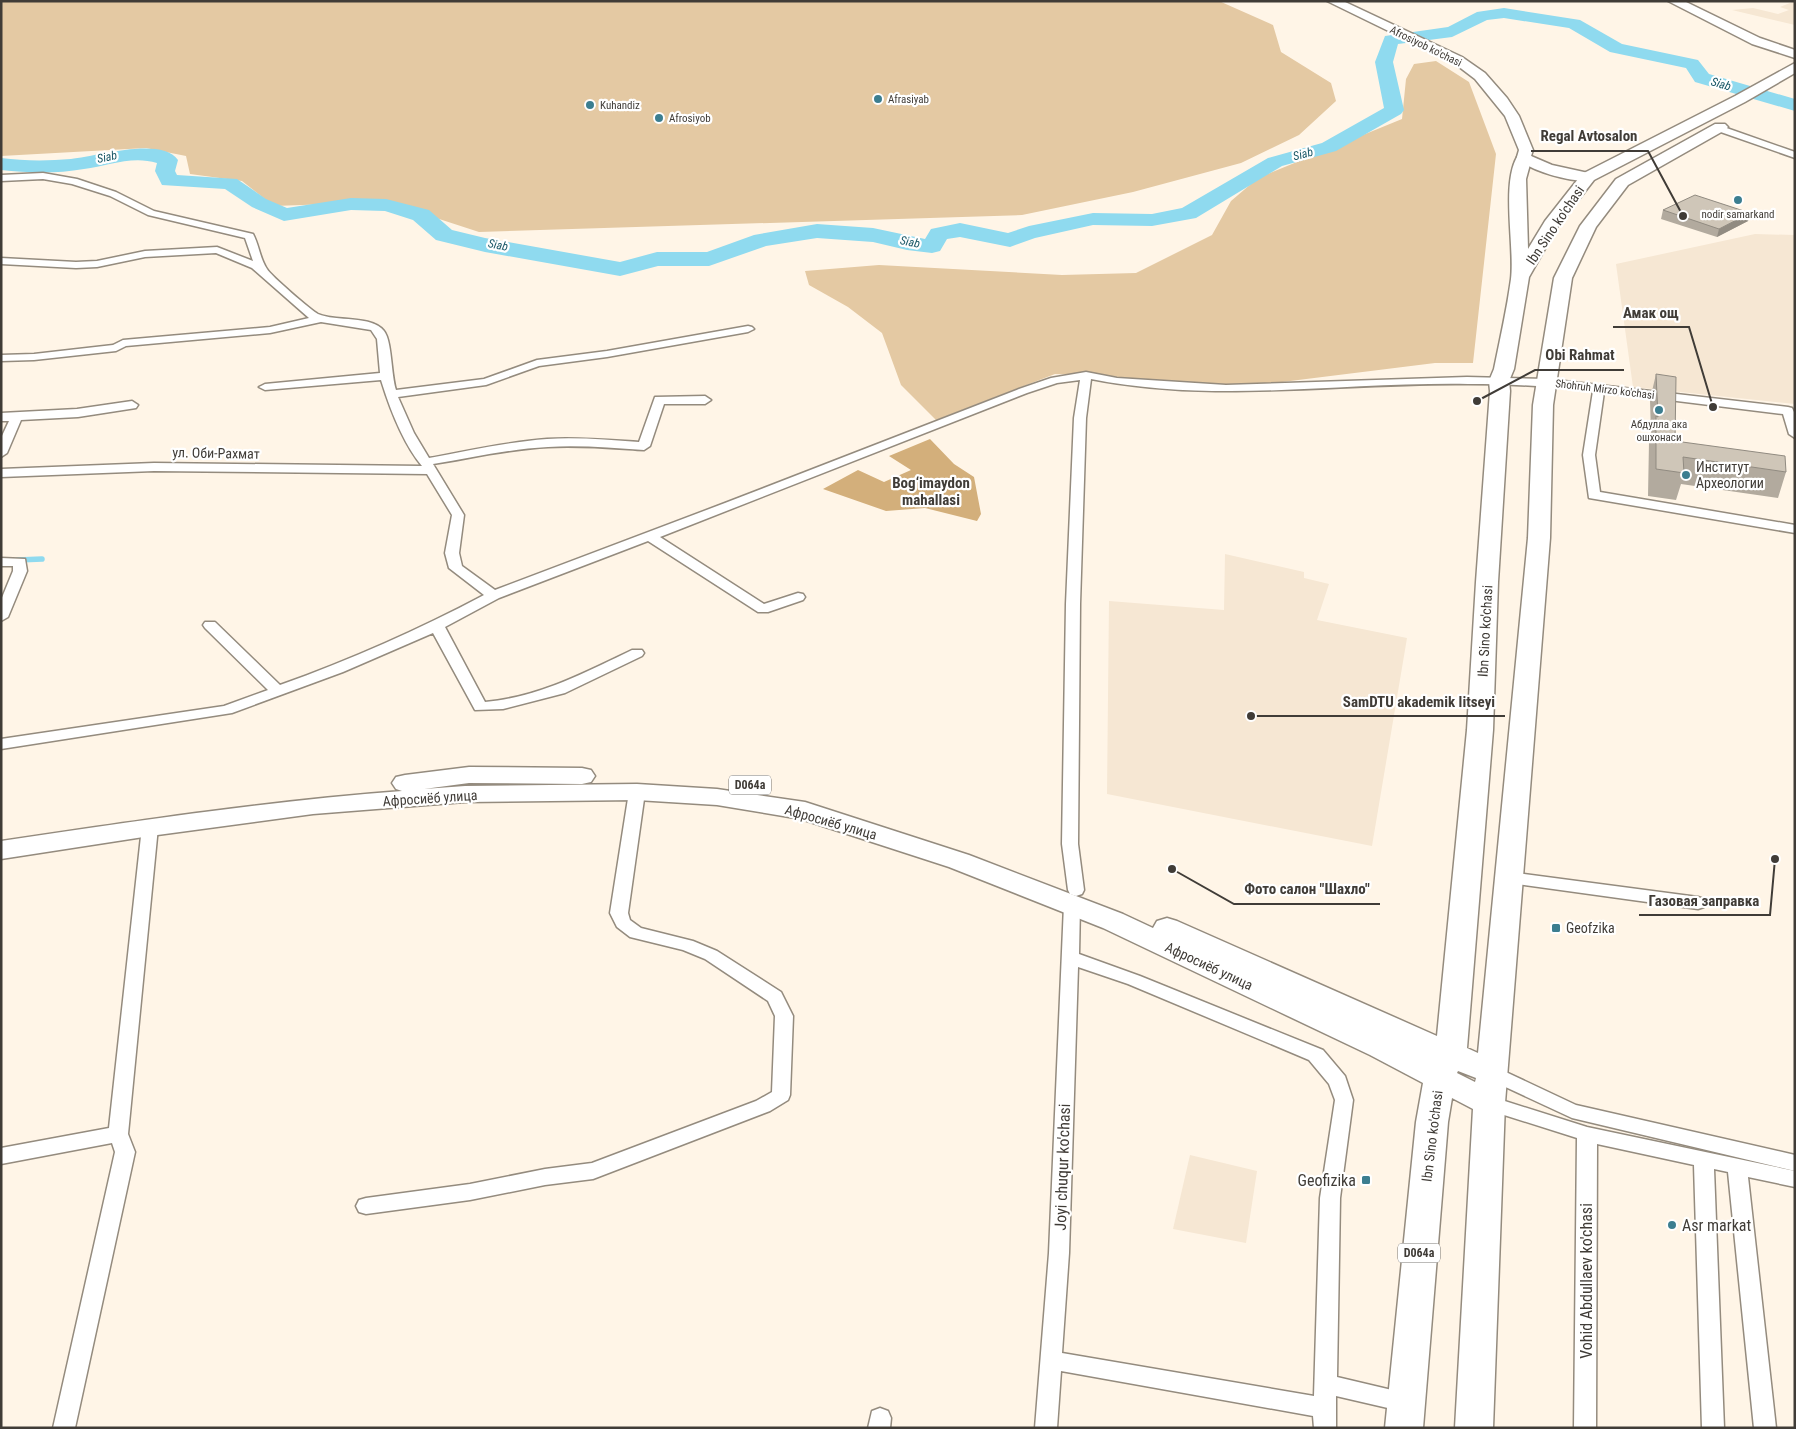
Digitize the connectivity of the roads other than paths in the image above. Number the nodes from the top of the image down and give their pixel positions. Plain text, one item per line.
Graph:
1 (1333, 1) edge
2 (1674, 1) edge
3 (1688, 1) edge
4 (1761, 30) dead end
5 (1795, 54) edge
6 (1790, 70) edge
7 (1736, 118) dead end
8 (1718, 128) junction
9 (1795, 155) edge
10 (1524, 158) junction
11 (1588, 177) junction
12 (1, 178) edge
13 (1622, 182) junction
14 (1, 261) edge
15 (262, 271) junction
16 (1520, 277) junction
17 (319, 319) junction
18 (748, 329) dead end
19 (1, 358) edge
20 (1086, 375) junction
21 (386, 376) junction
22 (1499, 381) junction
23 (1547, 382) junction
24 (265, 387) dead end
25 (1599, 388) junction
26 (391, 394) junction
27 (705, 400) dead end
28 (132, 404) dead end
29 (1791, 408) edge
30 (1, 417) edge
31 (16, 417) junction
32 (1795, 434) edge
33 (1, 453) edge
34 (428, 466) junction
35 (1, 473) edge
36 (1795, 529) edge
37 (649, 536) junction
38 (1, 562) edge
39 (494, 595) junction
40 (798, 597) dead end
41 (1, 617) edge
42 (210, 625) dead end
43 (437, 626) junction
44 (637, 653) dead end
45 (277, 691) junction
46 (1, 744) edge
47 (637, 792) junction
48 (150, 827) junction
49 (1, 835) edge
50 (1, 850) edge
51 (1510, 878) junction
52 (1074, 897) junction
53 (1698, 903) dead end
54 (1070, 957) junction
55 (1445, 1066) junction
56 (1491, 1088) junction
57 (118, 1134) junction
58 (1587, 1134) junction
59 (1, 1156) edge
60 (1704, 1159) junction
61 (1795, 1163) edge
62 (1737, 1166) junction
63 (1795, 1179) edge
64 (366, 1206) dead end
65 (1050, 1360) junction
66 (1326, 1384) junction
67 (1404, 1415) edge
68 (1324, 1418) edge
69 (64, 1428) edge
70 (1046, 1428) edge
71 (1474, 1428) edge
72 (1585, 1428) edge
73 (1713, 1428) edge
74 (1765, 1428) edge

1 - 10 street, Afrosiyob ko'chasi
2 - 5 street
3 - 4 street
6 - 11 main road, Ibn Sino ko'chasi
7 - 8 main road, Ibn Sino ko'chasi
8 - 9 street
8 - 13 main road, Ibn Sino ko'chasi
10 - 11 street
10 - 16 main road
11 - 13 main road
11 - 16 main road, Ibn Sino ko'chasi
12 - 15 street
13 - 23 main road, Ibn Sino ko'chasi
14 - 15 street
15 - 17 street
16 - 22 main road, Ibn Sino ko'chasi
17 - 19 street
17 - 21 street
18 - 26 street
20 - 22 street, Shohruh Mirzo ko'chasi
20 - 37 street
20 - 52 street, Joyi chuqur ko'chasi
21 - 24 street
21 - 26 street
22 - 23 street, Shohruh Mirzo ko'chasi
22 - 55 main road, Ibn Sino ko'chasi
23 - 25 street, Shohruh Mirzo ko'chasi
23 - 51 main road, Ibn Sino ko'chasi
25 - 29 street, Shohruh Mirzo ko'chasi
25 - 36 street
26 - 34 street
27 - 34 street, ул. Оби-Рахмат
28 - 31 street
29 - 32 street, Shohruh Mirzo ko'chasi
30 - 31 street
31 - 33 street
34 - 35 street, ул. Оби-Рахмат
34 - 39 street
37 - 39 street
37 - 40 street
38 - 41 street
39 - 43 street
42 - 45 street
43 - 44 street
43 - 45 street
45 - 46 street
47 - 48 main road, Афросиёб улица / D064a
47 - 52 main road, Афросиёб улица / D064a
47 - 64 street
48 - 50 main road, Афросиёб улица / D064a
48 - 57 street
49 - 52 main road, Афросиёб улица / D064a
51 - 53 street
51 - 56 main road, Ibn Sino ko'chasi
52 - 54 street, Joyi chuqur ko'chasi
52 - 55 main road, Афросиёб улица / D064a
54 - 65 street, Joyi chuqur ko'chasi
54 - 66 street
55 - 56 main road, Афросиёб улица / D064a
55 - 67 main road, Ibn Sino ko'chasi / D064a
56 - 58 street
56 - 61 street
56 - 71 main road, Ibn Sino ko'chasi
57 - 59 street
57 - 69 street
58 - 60 street
58 - 72 street, Vohid Abdullaev ko'chasi
60 - 62 street
60 - 73 street
62 - 63 street
62 - 74 street
65 - 68 street
65 - 70 street, Joyi chuqur ko'chasi
66 - 67 street
66 - 68 street

